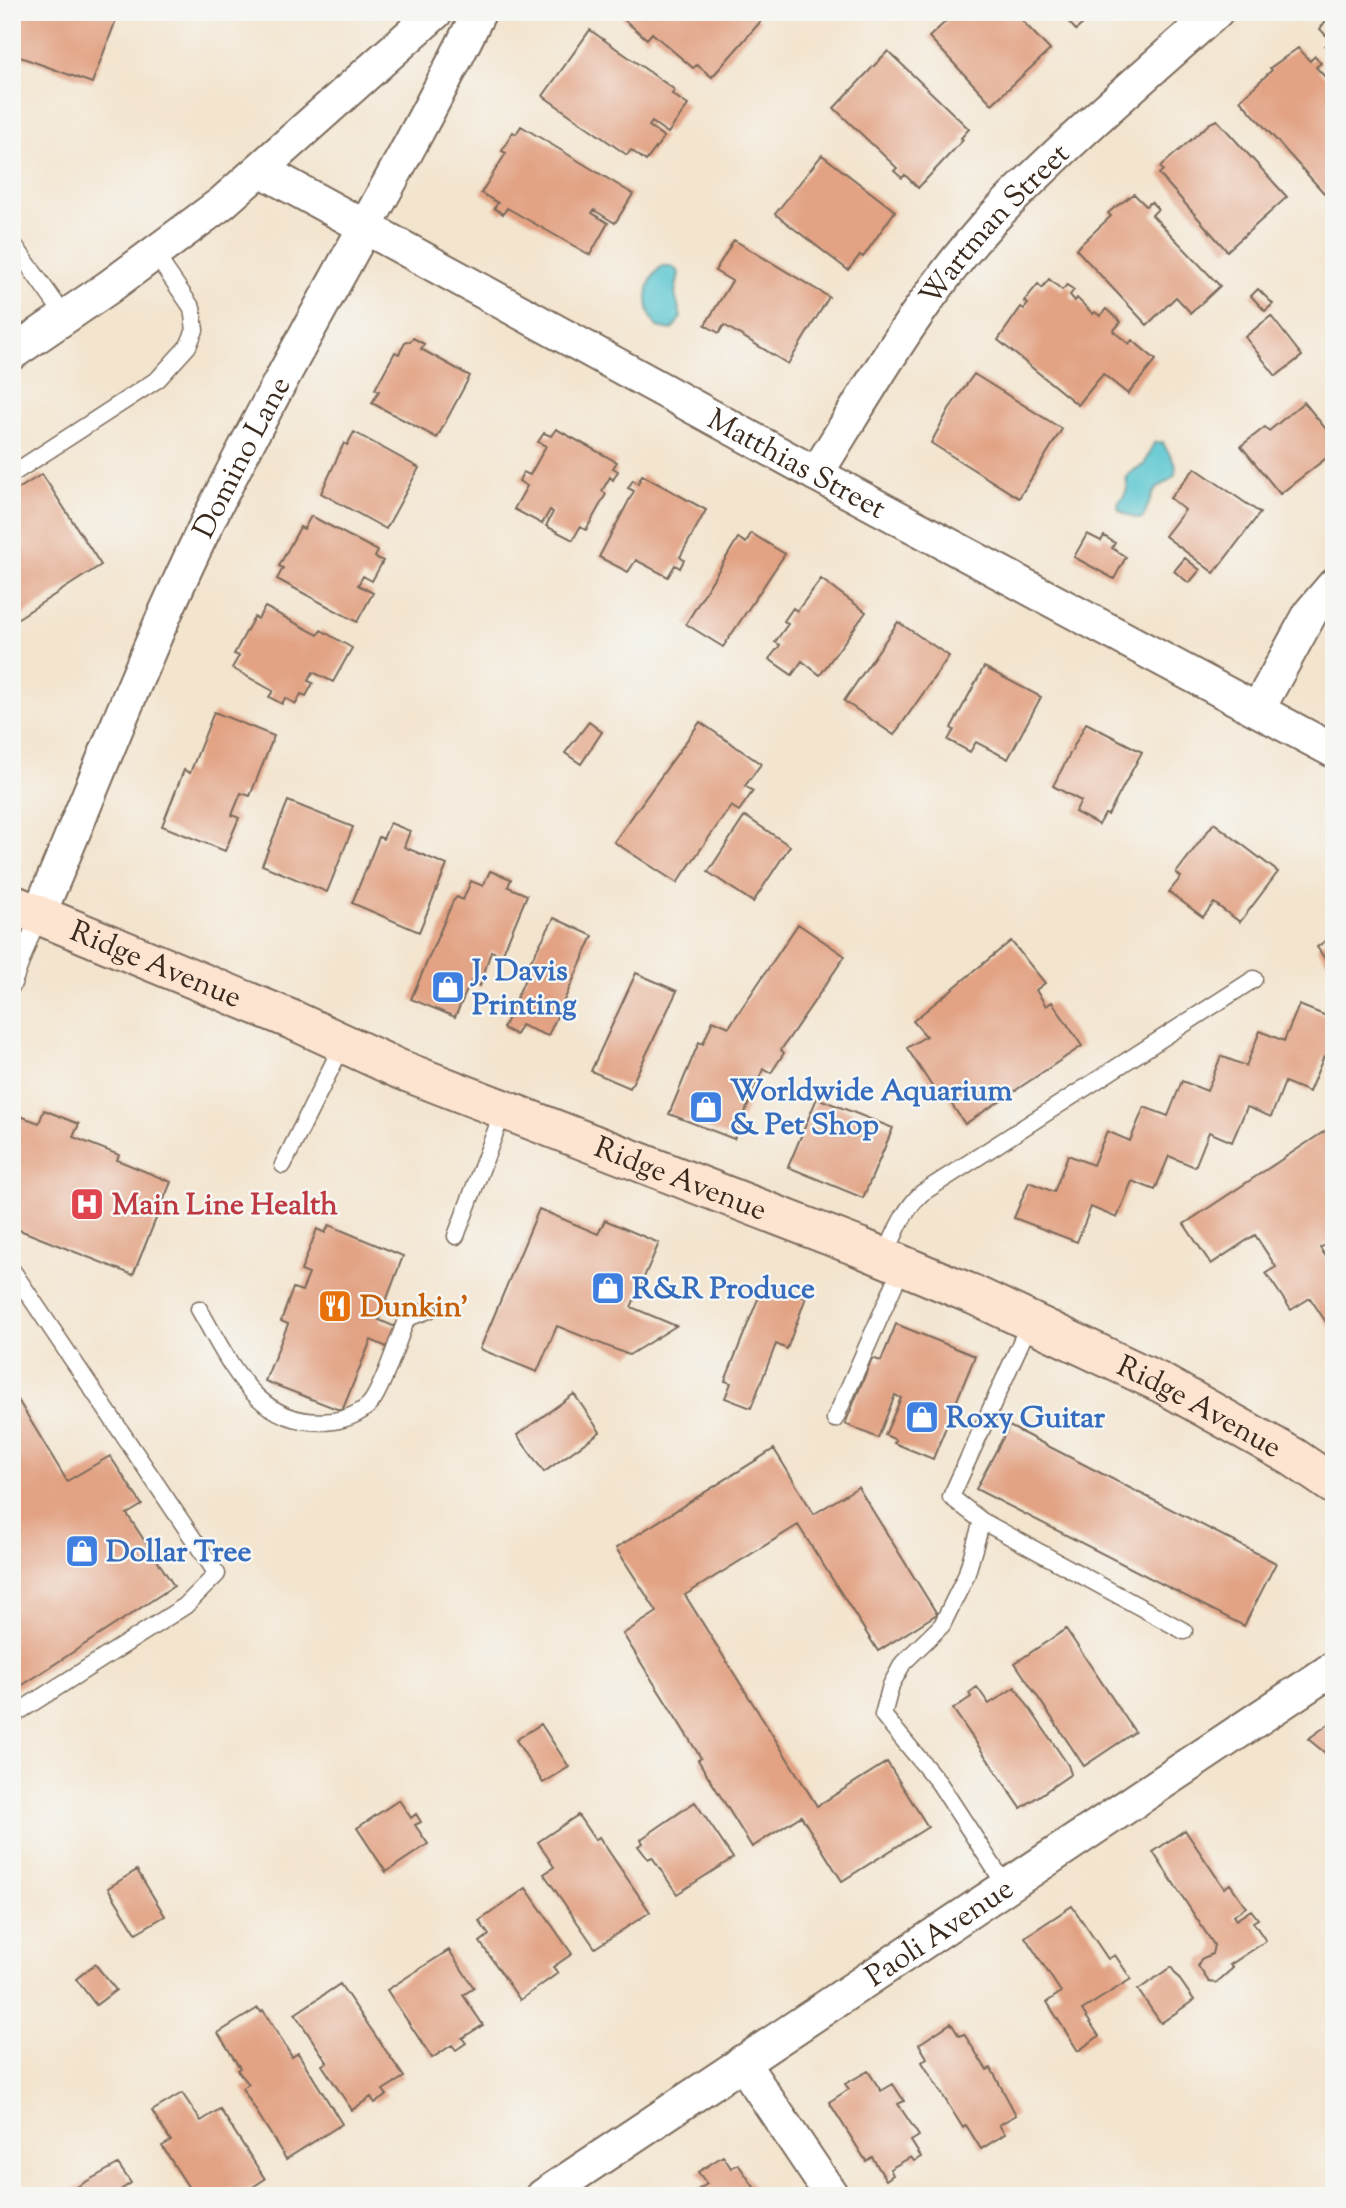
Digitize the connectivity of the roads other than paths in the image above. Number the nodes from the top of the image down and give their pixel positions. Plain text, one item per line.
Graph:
1 (436, 12) edge
2 (479, 12) edge
3 (1216, 12) edge
4 (261, 170) junction
5 (368, 226) junction
6 (12, 242) edge
7 (155, 254) junction
8 (66, 318) junction
9 (12, 354) edge
10 (12, 474) edge
11 (816, 474) junction
12 (1334, 584) edge
13 (1258, 709) junction
14 (1334, 751) edge
15 (25, 910) edge
16 (1254, 979) dead end
17 (12, 986) edge
18 (342, 1044) junction
19 (504, 1109) junction
20 (283, 1165) dead end
21 (456, 1236) dead end
22 (894, 1261) junction
23 (12, 1270) edge
24 (199, 1309) dead end
25 (429, 1310) dead end
26 (1031, 1320) junction
27 (835, 1419) dead end
28 (1334, 1485) edge
29 (982, 1521) junction
30 (1184, 1631) dead end
31 (1334, 1668) edge
32 (12, 1716) edge
33 (1006, 1886) junction
34 (743, 2062) junction
35 (543, 2196) edge
36 (832, 2196) edge

1 - 4 street
2 - 5 street, Domino Lane
3 - 11 street, Wartman Street
4 - 5 street, Matthias Street
4 - 7 street
5 - 11 street, Matthias Street
5 - 15 street, Domino Lane
6 - 8 lane
7 - 8 street
7 - 10 lane
8 - 9 street
11 - 13 street, Matthias Street
12 - 13 street
13 - 14 street, Matthias Street
15 - 17 lane
15 - 18 main road, Ridge Avenue
16 - 22 lane
18 - 19 main road, Ridge Avenue
18 - 20 lane
19 - 21 lane
19 - 22 main road, Ridge Avenue
22 - 26 main road, Ridge Avenue
22 - 27 lane
23 - 32 lane
24 - 25 lane
26 - 28 main road, Ridge Avenue
26 - 29 lane
29 - 30 lane
29 - 33 lane
31 - 33 street, Paoli Avenue
33 - 34 street, Paoli Avenue
34 - 35 street, Paoli Avenue
34 - 36 street

